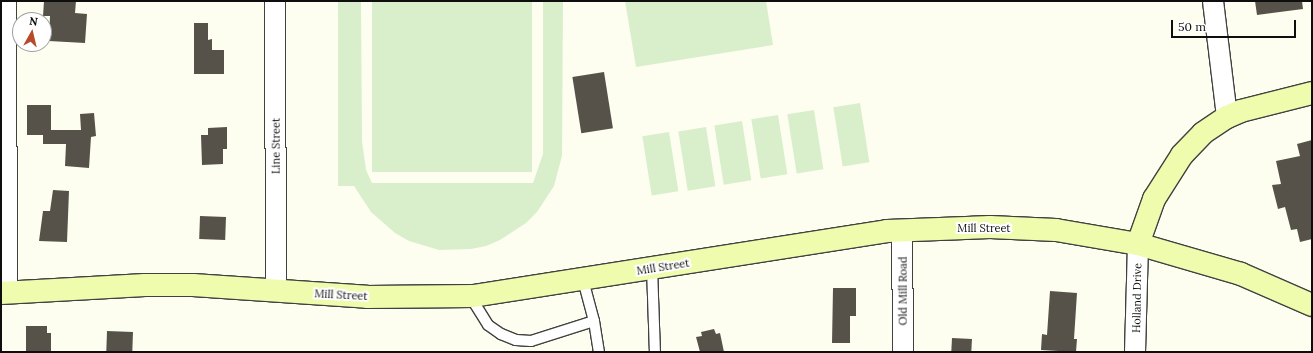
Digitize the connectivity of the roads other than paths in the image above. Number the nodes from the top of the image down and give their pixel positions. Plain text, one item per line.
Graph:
1 (6, 1) edge
2 (275, 1) edge
3 (1214, 1) edge
4 (1312, 94) edge
5 (1227, 117) junction
6 (902, 230) junction
7 (1138, 244) junction
8 (652, 268) junction
9 (583, 280) junction
10 (276, 290) junction
11 (4, 293) edge
12 (470, 296) junction
13 (1312, 304) edge
14 (594, 320) junction
15 (599, 352) edge
16 (655, 352) edge
17 (903, 352) edge
18 (1135, 352) edge

1 - 11 street
2 - 10 street, Line Street
3 - 5 street
4 - 5 street
5 - 7 street
6 - 7 street, Mill Street
6 - 8 street, Mill Street
6 - 17 street, Old Mill Road
7 - 13 street, Mill Street
7 - 18 street, Holland Drive
8 - 9 street, Mill Street
8 - 16 lane
9 - 12 street, Mill Street
9 - 14 lane
10 - 11 street, Mill Street
10 - 12 street, Mill Street
12 - 14 lane
14 - 15 lane

